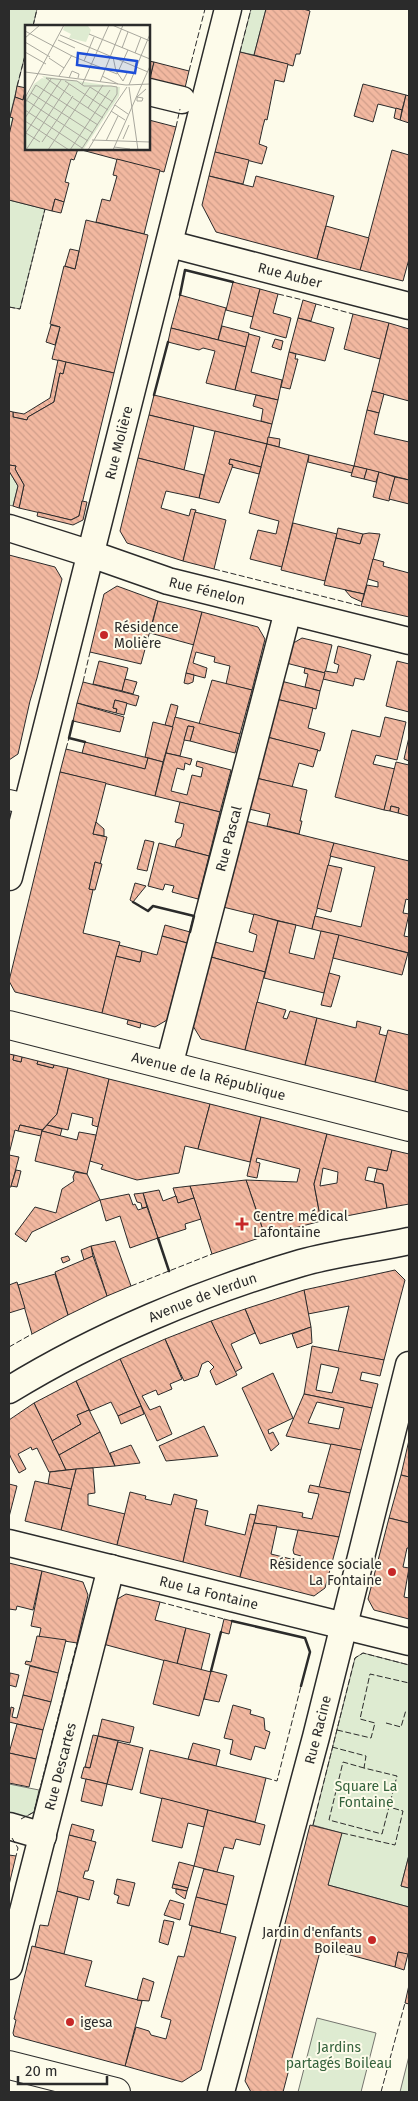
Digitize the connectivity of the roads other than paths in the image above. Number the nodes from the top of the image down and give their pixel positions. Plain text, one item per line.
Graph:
1 (228, 9) edge
2 (150, 92) edge
3 (182, 100) dead end
4 (170, 244) junction
5 (409, 306) edge
6 (9, 528) edge
7 (91, 554) junction
8 (288, 611) junction
9 (409, 641) edge
10 (9, 877) edge
11 (9, 1024) edge
12 (169, 1066) junction
13 (409, 1127) edge
14 (409, 1241) edge
15 (409, 1366) edge
16 (9, 1390) edge
17 (9, 1543) edge
18 (111, 1568) junction
19 (344, 1626) junction
20 (409, 1642) edge
21 (9, 1826) edge
22 (42, 1836) junction
23 (9, 1966) edge
24 (9, 2065) edge
25 (116, 2092) edge
26 (221, 2092) edge

1 - 4 street, Rue Molière
2 - 3 street
4 - 5 street, Rue Auber
4 - 7 street, Rue Molière
6 - 7 street, Rue Fénelon
7 - 8 street, Rue Fénelon
7 - 10 street, Rue Molière
8 - 9 street, Rue Fénelon
8 - 12 street, Rue Pascal
11 - 12 main road, Avenue de la République
12 - 13 main road, Avenue de la République
14 - 16 street, Avenue de Verdun
15 - 19 street, Rue Racine
17 - 18 street, Rue La Fontaine
18 - 19 street, Rue La Fontaine
18 - 22 street, Rue Descartes
19 - 20 street, Rue La Fontaine
19 - 26 street, Rue Racine
21 - 22 street
22 - 23 street, Rue Descartes
24 - 25 main road

